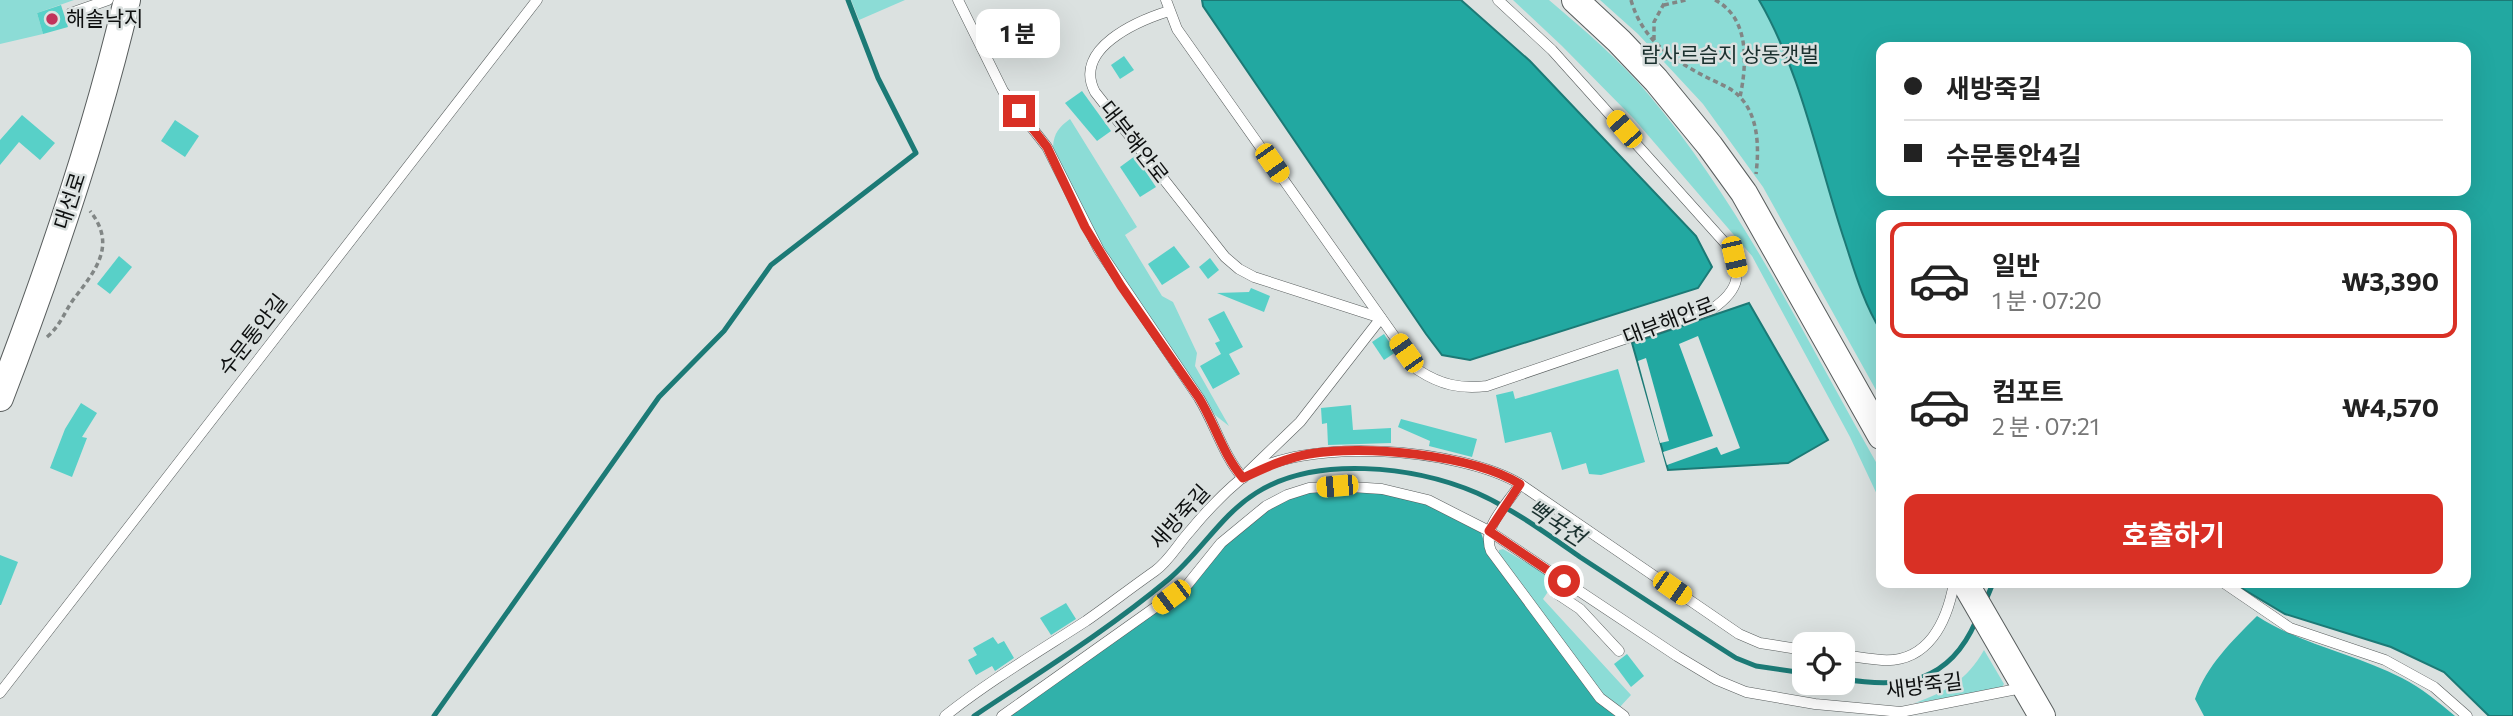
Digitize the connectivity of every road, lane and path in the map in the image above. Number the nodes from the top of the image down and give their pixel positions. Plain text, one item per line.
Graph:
1 (108, 0) edge
2 (127, 0) edge
3 (537, 0) edge
4 (958, 0) edge
5 (1166, 0) edge
6 (1498, 0) edge
7 (1575, 0) edge
8 (1631, 0) edge
9 (1666, 0) edge
10 (1686, 0) edge
11 (1715, 0) edge
12 (1662, 6) junction
13 (1169, 11) junction
14 (71, 13) dead end
15 (1654, 42) junction
16 (1740, 97) junction
17 (1756, 174) dead end
18 (71, 197) junction
19 (1381, 318) junction
20 (19, 348) junction
21 (0, 398) edge
22 (1876, 427) edge
23 (1243, 478) junction
24 (1517, 488) junction
25 (1490, 528) junction
26 (1564, 581) junction
27 (1959, 588) edge
28 (1965, 588) edge
29 (2231, 588) edge
30 (1792, 648) edge
31 (1619, 651) dead end
32 (1855, 656) edge
33 (2020, 676) junction
34 (0, 693) edge
35 (945, 716) edge
36 (1002, 716) edge
37 (1624, 716) edge
38 (2042, 716) edge
39 (2467, 716) edge

1 - 14 lane
2 - 18 street, 대선로
3 - 34 lane, 수문통안길
4 - 23 lane
5 - 13 lane, 대부해안로
6 - 19 lane, 대부해안로
7 - 22 street
8 - 15 path
9 - 12 path
10 - 12 path
11 - 16 path
12 - 15 path
13 - 19 lane, 대부해안로
13 - 19 lane, 대부해안로
15 - 16 path
16 - 17 path
18 - 20 street, 대선로
18 - 20 path
19 - 23 lane
20 - 21 street, 대선로
23 - 24 lane, 새방죽길
23 - 35 lane, 새방죽길
24 - 25 lane
24 - 30 lane, 새방죽길
25 - 26 lane, 새방죽길
25 - 36 lane, 새방죽길
25 - 37 lane
26 - 31 lane
26 - 33 lane, 새방죽길
27 - 32 lane, 새방죽길
28 - 33 street
29 - 39 lane
33 - 38 street

